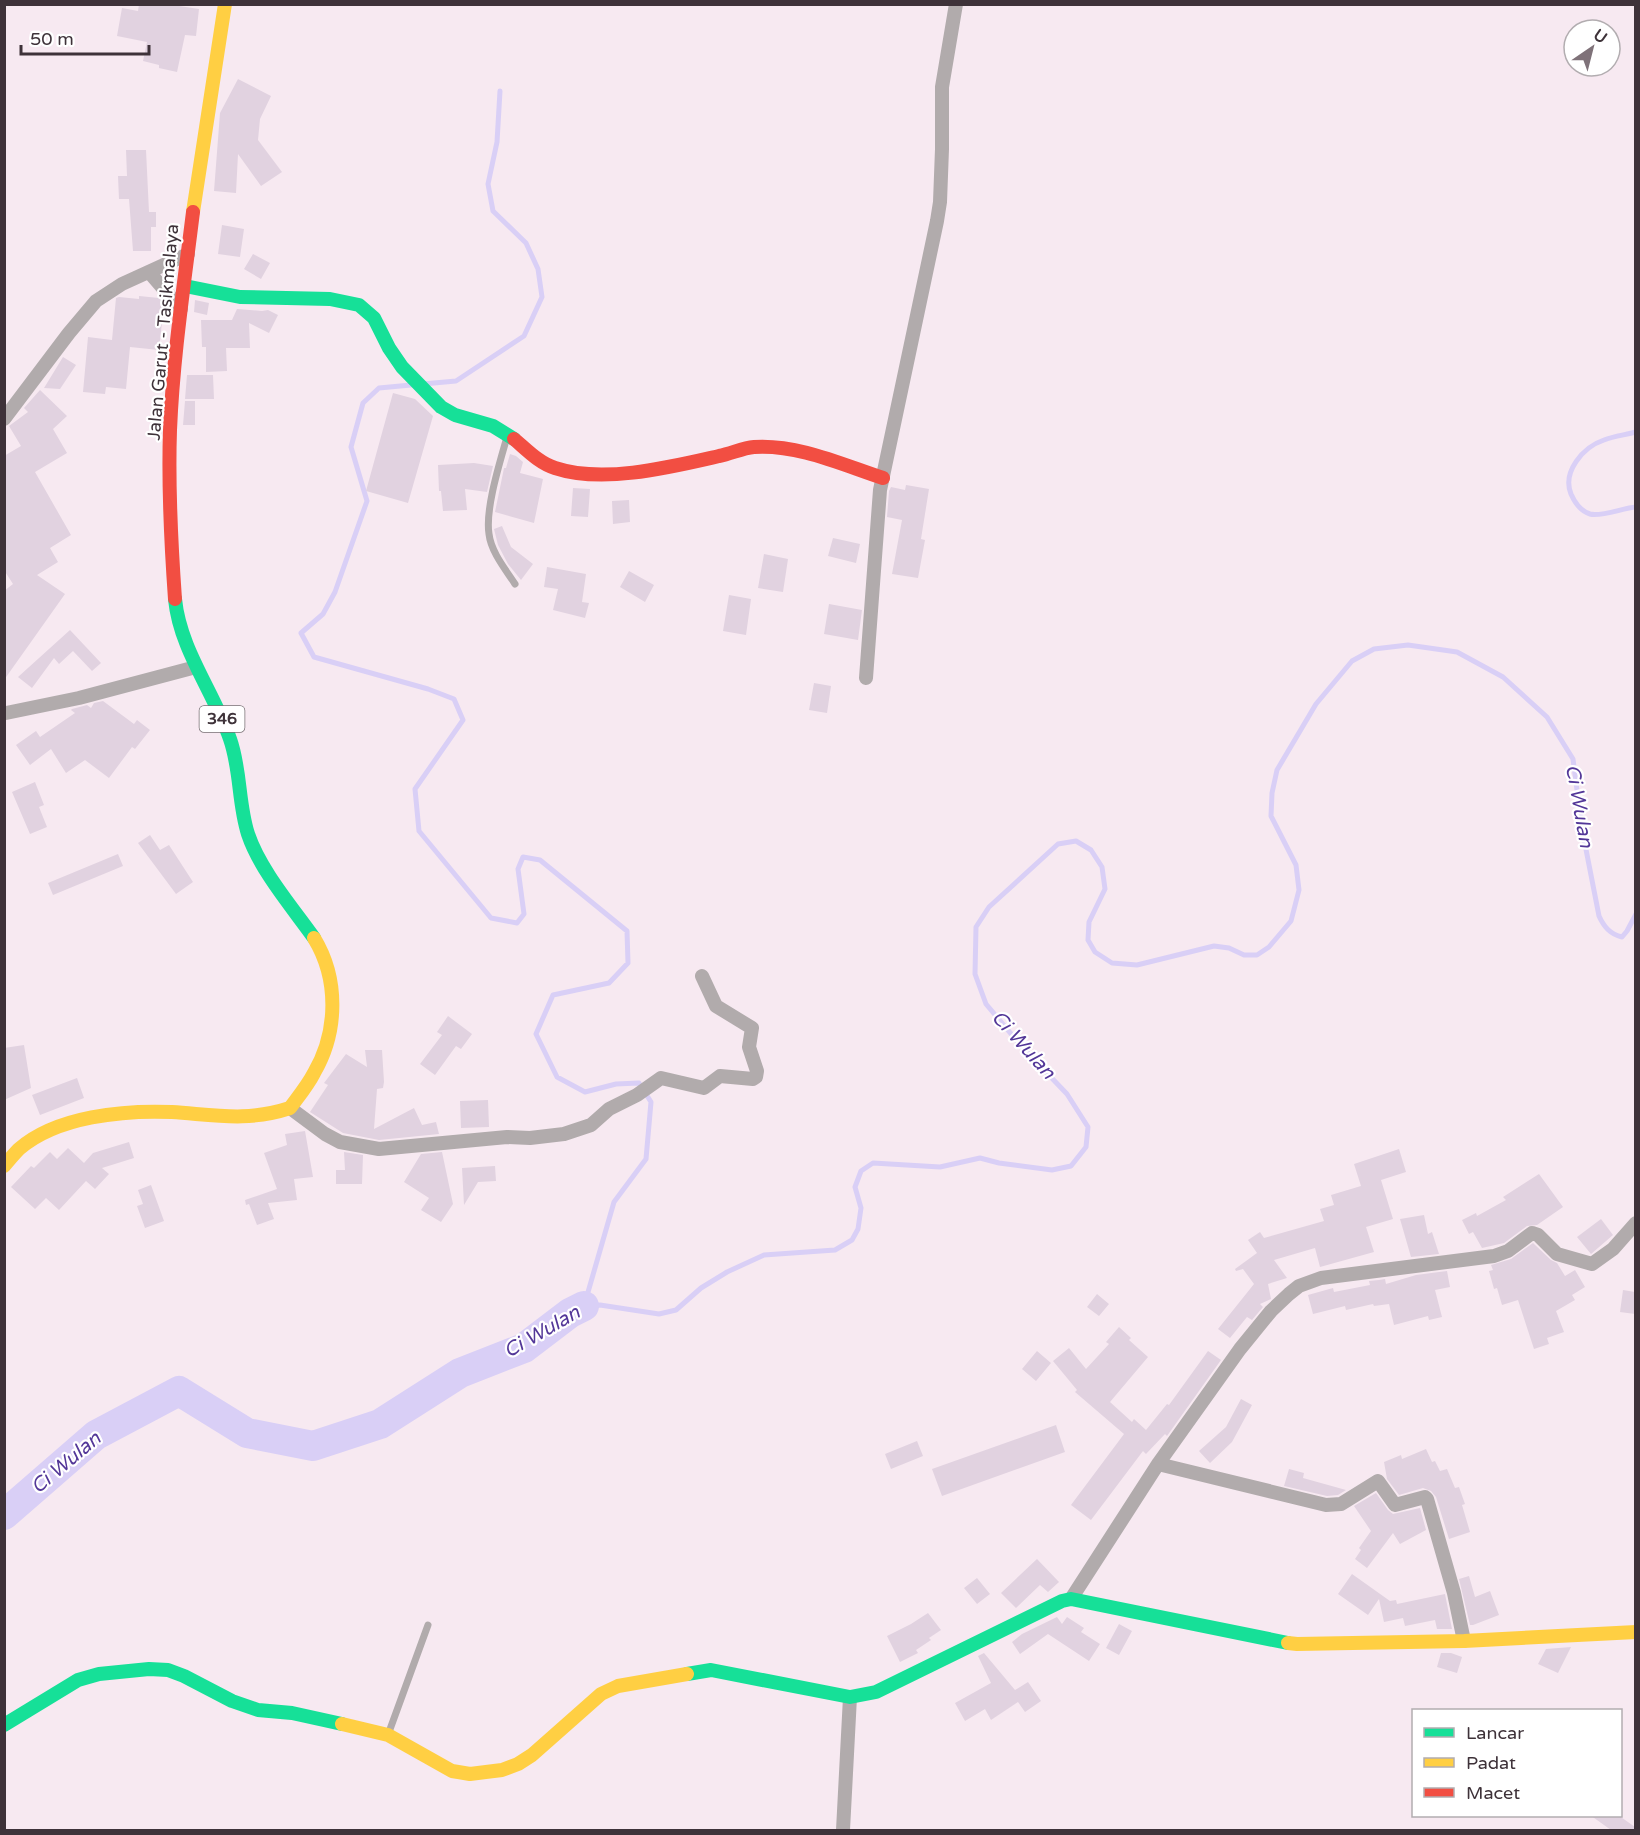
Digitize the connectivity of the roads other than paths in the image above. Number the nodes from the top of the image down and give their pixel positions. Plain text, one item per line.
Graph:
1 (225, 4) edge
2 (956, 4) edge
3 (188, 254) junction
4 (149, 272) junction
5 (185, 286) junction
6 (181, 309) junction
7 (4, 419) edge
8 (508, 435) junction
9 (883, 478) junction
10 (515, 584) dead end
11 (196, 667) junction
12 (866, 678) dead end
13 (6, 713) dead end
14 (702, 976) dead end
15 (290, 1108) junction
16 (4, 1166) edge
17 (1635, 1223) edge
18 (1158, 1464) junction
19 (1071, 1599) junction
20 (428, 1624) dead end
21 (1635, 1632) edge
22 (1464, 1641) junction
23 (850, 1697) junction
24 (4, 1725) edge
25 (388, 1735) junction
26 (843, 1830) edge

1 - 3 street, Jalan Garut - Tasikmalaya / 346
2 - 9 street
3 - 4 street
3 - 5 street, Jalan Garut - Tasikmalaya / 346
4 - 6 street
4 - 7 street
5 - 6 street, Jalan Garut - Tasikmalaya / 346
5 - 8 street
6 - 11 street, Jalan Garut - Tasikmalaya / 346
8 - 9 street
8 - 10 lane
9 - 12 street
11 - 13 street
11 - 15 street, Jalan Garut - Tasikmalaya / 346
14 - 15 street
15 - 16 street
17 - 18 street
18 - 19 street
18 - 22 street
19 - 22 street
19 - 23 street
20 - 25 lane
21 - 22 street
23 - 25 street
23 - 26 street
24 - 25 street

